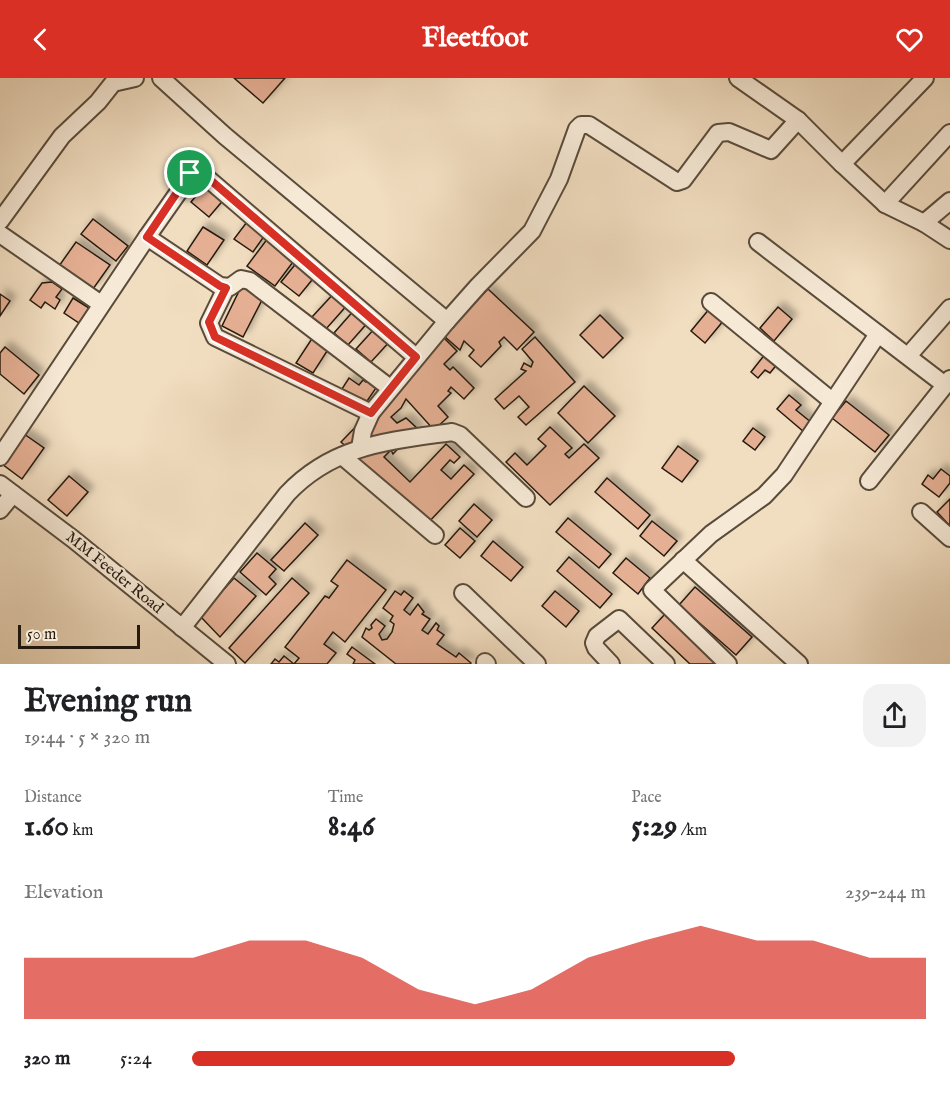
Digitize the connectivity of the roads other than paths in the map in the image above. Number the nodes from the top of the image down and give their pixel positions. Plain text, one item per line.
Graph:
1 (135, 78) edge
2 (161, 78) edge
3 (738, 78) edge
4 (925, 78) edge
5 (798, 120) junction
6 (950, 133) edge
7 (842, 164) junction
8 (950, 201) edge
9 (885, 204) junction
10 (0, 221) edge
11 (924, 223) junction
12 (0, 234) edge
13 (147, 237) junction
14 (950, 240) edge
15 (758, 242) dead end
16 (226, 288) junction
17 (711, 302) dead end
18 (101, 304) junction
19 (950, 308) edge
20 (447, 321) junction
21 (878, 334) junction
22 (908, 356) junction
23 (416, 357) junction
24 (947, 382) edge
25 (390, 388) junction
26 (832, 401) junction
27 (371, 413) junction
28 (360, 447) junction
29 (342, 456) junction
30 (0, 457) edge
31 (869, 481) dead end
32 (7, 489) edge
33 (526, 498) dead end
34 (0, 510) edge
35 (921, 512) dead end
36 (435, 535) dead end
37 (950, 538) edge
38 (683, 560) junction
39 (464, 593) dead end
40 (182, 628) junction
41 (227, 664) edge
42 (537, 664) edge
43 (611, 664) edge
44 (666, 664) edge
45 (728, 664) edge
46 (799, 664) edge

1 - 10 street
2 - 20 street
3 - 5 street
4 - 7 street
5 - 7 street
5 - 20 street
6 - 9 street
7 - 9 street
8 - 11 street
9 - 11 street
11 - 14 street
12 - 18 street
13 - 16 street
13 - 18 street
13 - 23 street
15 - 21 street
16 - 25 street
16 - 27 street
17 - 26 street
18 - 30 street
19 - 22 street
20 - 23 street
21 - 22 street
21 - 26 street
22 - 24 street
23 - 25 street
24 - 31 street
25 - 27 street
26 - 38 street
27 - 28 street
28 - 29 street
28 - 33 street
29 - 36 street
29 - 40 street
32 - 34 street
32 - 40 street, MM Feeder Road
35 - 37 street
38 - 45 street
38 - 46 street
39 - 42 street
40 - 41 street, MM Feeder Road
43 - 44 street

